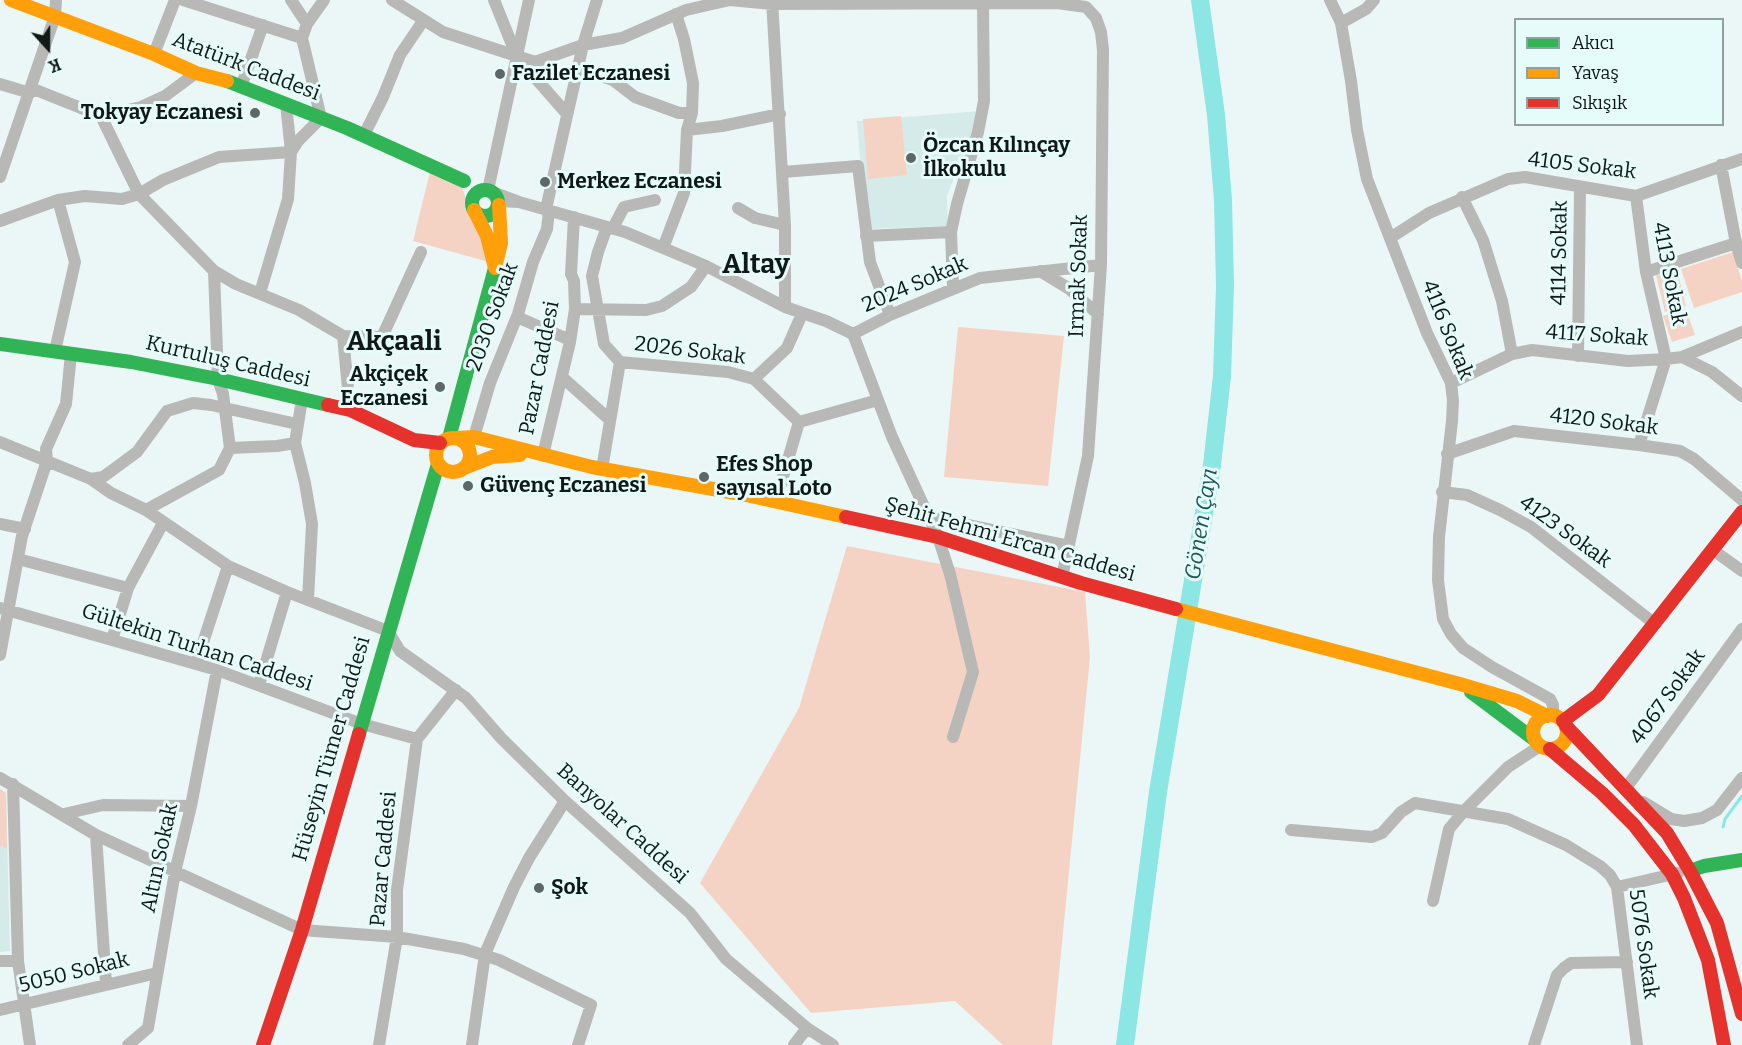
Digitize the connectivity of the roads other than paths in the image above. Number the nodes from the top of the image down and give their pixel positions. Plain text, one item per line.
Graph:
1 (11, 0) edge
2 (57, 0) edge
3 (175, 0) edge
4 (183, 0) edge
5 (291, 0) edge
6 (324, 0) edge
7 (392, 0) edge
8 (494, 0) edge
9 (529, 0) edge
10 (597, 0) edge
11 (1330, 0) edge
12 (1374, 0) edge
13 (1057, 1) edge
14 (772, 2) edge
15 (983, 3) junction
16 (676, 14) junction
17 (55, 16) junction
18 (423, 21) junction
19 (1341, 23) junction
20 (307, 24) junction
21 (263, 25) junction
22 (302, 38) junction
23 (583, 45) junction
24 (154, 54) junction
25 (517, 57) junction
26 (579, 69) junction
27 (196, 73) junction
28 (0, 84) edge
29 (241, 87) junction
30 (31, 90) junction
31 (286, 104) junction
32 (692, 113) junction
33 (567, 114) junction
34 (780, 114) junction
35 (101, 116) junction
36 (321, 118) junction
37 (687, 130) junction
38 (364, 135) junction
39 (291, 152) junction
40 (1742, 159) edge
41 (1721, 165) junction
42 (783, 172) junction
43 (0, 177) edge
44 (464, 181) junction
45 (1580, 187) junction
46 (140, 194) junction
47 (492, 196) junction
48 (1636, 196) junction
49 (1461, 197) junction
50 (58, 200) junction
51 (655, 200) dead end
52 (473, 206) junction
53 (738, 208) dead end
54 (548, 210) junction
55 (574, 217) junction
56 (0, 221) edge
57 (785, 225) junction
58 (610, 228) junction
59 (951, 232) junction
60 (866, 236) junction
61 (1390, 238) junction
62 (1736, 243) junction
63 (663, 248) junction
64 (421, 252) dead end
65 (1742, 263) edge
66 (1101, 265) junction
67 (706, 266) junction
68 (495, 268) junction
69 (214, 271) junction
70 (1040, 271) junction
71 (1646, 272) junction
72 (952, 288) junction
73 (261, 293) junction
74 (785, 308) junction
75 (575, 309) junction
76 (599, 310) junction
77 (802, 314) junction
78 (1098, 314) junction
79 (890, 315) junction
80 (517, 316) junction
81 (1742, 332) edge
82 (853, 334) junction
83 (343, 336) junction
84 (570, 340) junction
85 (0, 344) edge
86 (55, 351) junction
87 (70, 354) junction
88 (1512, 354) junction
89 (1578, 356) junction
90 (1682, 357) junction
91 (1666, 359) junction
92 (620, 362) junction
93 (562, 376) junction
94 (218, 379) junction
95 (754, 379) junction
96 (1451, 383) junction
97 (1742, 396) edge
98 (302, 399) junction
99 (878, 400) junction
100 (226, 408) junction
101 (350, 410) junction
102 (610, 420) junction
103 (799, 422) junction
104 (297, 424) junction
105 (474, 437) junction
106 (449, 439) junction
107 (0, 442) edge
108 (295, 443) junction
109 (1639, 445) junction
110 (230, 448) junction
111 (1447, 454) junction
112 (543, 455) junction
113 (47, 461) junction
114 (438, 464) junction
115 (602, 469) junction
116 (458, 470) junction
117 (91, 479) junction
118 (1442, 492) junction
119 (1742, 500) edge
120 (776, 501) junction
121 (426, 502) junction
122 (146, 510) junction
123 (1742, 512) edge
124 (929, 517) junction
125 (163, 523) junction
126 (0, 524) edge
127 (25, 529) junction
128 (938, 537) junction
129 (1069, 546) junction
130 (1713, 550) junction
131 (18, 559) junction
132 (228, 566) junction
133 (1742, 571) edge
134 (1062, 577) junction
135 (128, 588) junction
136 (286, 592) junction
137 (308, 599) junction
138 (4, 609) edge
139 (1654, 624) junction
140 (1742, 629) edge
141 (388, 631) junction
142 (112, 640) junction
143 (0, 655) edge
144 (196, 664) junction
145 (217, 670) junction
146 (1461, 684) junction
147 (259, 685) junction
148 (456, 690) junction
149 (1557, 720) junction
150 (362, 724) junction
151 (953, 737) dead end
152 (417, 739) junction
153 (1541, 745) junction
154 (0, 778) edge
155 (1742, 778) edge
156 (13, 784) junction
157 (1631, 793) junction
158 (565, 801) junction
159 (191, 806) junction
160 (1464, 811) junction
161 (64, 814) junction
162 (1291, 830) dead end
163 (96, 835) junction
164 (1742, 860) edge
165 (1690, 871) junction
166 (175, 872) junction
167 (1672, 874) junction
168 (1617, 887) junction
169 (1433, 901) dead end
170 (302, 930) junction
171 (397, 937) junction
172 (484, 954) junction
173 (0, 961) edge
174 (18, 961) junction
175 (1627, 962) junction
176 (157, 973) junction
177 (106, 984) junction
178 (24, 1006) junction
179 (0, 1011) edge
180 (1742, 1014) edge
181 (807, 1028) junction
182 (30, 1045) edge
183 (128, 1045) edge
184 (263, 1045) edge
185 (379, 1045) edge
186 (472, 1045) edge
187 (578, 1045) edge
188 (794, 1045) edge
189 (833, 1045) edge
190 (1534, 1045) edge
191 (1637, 1045) edge
192 (1724, 1045) edge

1 - 17 main road, Atatürk Caddesi
2 - 17 street
3 - 24 street
4 - 21 street
5 - 20 street
6 - 20 street
7 - 18 street
8 - 25 street
9 - 25 street
10 - 23 street, 2030 Sokak
11 - 19 street, 4116 Sokak
12 - 19 street
13 - 15 street, Irmak Sokak
13 - 66 street, Irmak Sokak
14 - 15 street, Irmak Sokak
14 - 16 street, Irmak Sokak
14 - 34 street
15 - 59 street
16 - 23 street, Irmak Sokak
16 - 32 street
17 - 24 main road, Atatürk Caddesi
17 - 30 street
18 - 25 street
18 - 38 street
19 - 61 street, 4116 Sokak
20 - 22 street
21 - 22 street
21 - 29 street
22 - 36 street
23 - 25 street, Irmak Sokak
23 - 26 street, 2030 Sokak
24 - 27 main road, Atatürk Caddesi
25 - 33 street
25 - 47 street
26 - 32 street
26 - 33 street, 2030 Sokak
27 - 29 main road, Atatürk Caddesi
27 - 35 street
28 - 30 street
29 - 31 main road, Atatürk Caddesi
30 - 35 street
30 - 43 street
31 - 36 main road, Atatürk Caddesi
31 - 39 street
32 - 37 street
33 - 54 street, 2030 Sokak
34 - 37 street
34 - 42 street
35 - 46 street
36 - 38 main road, Atatürk Caddesi
36 - 39 street
37 - 63 street
38 - 44 main road, Atatürk Caddesi
39 - 46 street
39 - 73 street
40 - 41 street, 4105 Sokak
41 - 48 street, 4105 Sokak
41 - 62 street
42 - 57 street
42 - 60 street
44 - 47 main road, Atatürk Caddesi
44 - 52 main road
45 - 48 street, 4105 Sokak
45 - 49 street, 4105 Sokak
45 - 89 street, 4114 Sokak
46 - 50 street
46 - 69 street
47 - 52 main road
47 - 52 main road
47 - 54 street
47 - 68 main road
48 - 71 street, 4113 Sokak
49 - 61 street, 4105 Sokak
49 - 88 street
50 - 56 street
50 - 86 street
51 - 58 street
52 - 68 main road
53 - 57 street
54 - 55 street
54 - 80 street, 2030 Sokak
55 - 58 street
55 - 75 street, Pazar Caddesi
57 - 74 street
58 - 63 street
58 - 76 street
59 - 60 street
59 - 72 street
60 - 79 street
61 - 96 street, 4116 Sokak
62 - 65 street
62 - 71 street
63 - 67 street
64 - 83 street
66 - 70 street, 2024 Sokak
66 - 78 street, Irmak Sokak
67 - 74 street
67 - 76 street
68 - 106 main road
69 - 73 street
69 - 94 street
70 - 72 street, 2024 Sokak
70 - 78 street
71 - 91 street, 4113 Sokak
72 - 79 street, 2024 Sokak
73 - 83 street
74 - 77 street
75 - 76 street
75 - 84 street, Pazar Caddesi
76 - 92 street
77 - 82 street
77 - 95 street
78 - 129 street, Irmak Sokak
79 - 82 street, 2024 Sokak
80 - 84 street
80 - 105 street, 2030 Sokak
81 - 90 street, 4117 Sokak
82 - 99 street
83 - 101 street
84 - 93 street, Pazar Caddesi
85 - 86 main road, Kurtuluş Caddesi
86 - 87 main road, Kurtuluş Caddesi
87 - 94 main road, Kurtuluş Caddesi
87 - 113 street
88 - 89 street, 4117 Sokak
88 - 96 street, 4117 Sokak
89 - 91 street, 4117 Sokak
90 - 91 street, 4117 Sokak
90 - 97 street
91 - 109 street
92 - 95 street, 2026 Sokak
92 - 102 street
93 - 102 street
93 - 112 street, Pazar Caddesi
94 - 98 main road, Kurtuluş Caddesi
94 - 100 street
95 - 103 street, 2026 Sokak
96 - 111 street, 4116 Sokak
98 - 101 main road, Kurtuluş Caddesi
98 - 104 street
99 - 103 street
99 - 124 street
100 - 104 street
100 - 110 street
100 - 117 street
101 - 106 main road, Kurtuluş Caddesi
102 - 115 street
103 - 120 street
104 - 108 street
105 - 106 main road, Şehit Fehmi Ercan Caddesi
105 - 112 main road, Şehit Fehmi Ercan Caddesi
106 - 114 main road
106 - 116 main road
107 - 113 street
108 - 110 street
108 - 137 street
109 - 111 street, 4120 Sokak
109 - 119 street, 4120 Sokak
110 - 122 street
111 - 118 street, 4116 Sokak
112 - 115 main road, Şehit Fehmi Ercan Caddesi
112 - 116 main road, Şehit Fehmi Ercan Caddesi
113 - 117 street
113 - 127 street
114 - 116 main road
114 - 121 main road, Hüseyin Tümer Caddesi
115 - 120 main road, Şehit Fehmi Ercan Caddesi
116 - 121 main road, Şehit Fehmi Ercan Caddesi
117 - 122 street
118 - 139 street, 4123 Sokak
118 - 149 street, 4116 Sokak
120 - 128 main road, Şehit Fehmi Ercan Caddesi
121 - 141 main road, Hüseyin Tümer Caddesi
122 - 125 street
123 - 130 main road
124 - 128 street
124 - 129 street
125 - 132 street
125 - 135 street
126 - 127 street
127 - 131 street
128 - 134 main road, Şehit Fehmi Ercan Caddesi
128 - 151 street
129 - 134 street, Irmak Sokak
130 - 133 street
130 - 139 main road
131 - 135 street
131 - 138 street
132 - 136 street
132 - 144 street
134 - 146 main road, Şehit Fehmi Ercan Caddesi
135 - 142 street
136 - 137 street
136 - 147 street
137 - 141 street
138 - 142 street, Gültekin Turhan Caddesi
138 - 143 street
139 - 149 main road
140 - 157 street, 4067 Sokak
141 - 148 street, Banyolar Caddesi
141 - 150 main road, Hüseyin Tümer Caddesi
142 - 144 street, Gültekin Turhan Caddesi
144 - 145 street, Gültekin Turhan Caddesi
145 - 147 street, Gültekin Turhan Caddesi
145 - 159 street, Altın Sokak
146 - 149 main road, Şehit Fehmi Ercan Caddesi
146 - 153 main road, Şehit Fehmi Ercan Caddesi
147 - 150 street, Gültekin Turhan Caddesi
148 - 152 street
148 - 158 street, Banyolar Caddesi
149 - 153 main road
149 - 153 main road
149 - 157 main road
150 - 152 street, Gültekin Turhan Caddesi
150 - 170 main road, Hüseyin Tümer Caddesi
152 - 171 street, Pazar Caddesi
153 - 160 street
153 - 167 main road, Şehit Fehmi Ercan Caddesi
154 - 156 street
155 - 157 street
156 - 161 street
156 - 174 street
157 - 165 main road
158 - 172 street
158 - 181 street, Banyolar Caddesi
159 - 161 street
159 - 166 street, Altın Sokak
160 - 162 street, 5076 Sokak
160 - 168 street, 5076 Sokak
160 - 169 street
161 - 163 street
163 - 166 street
163 - 177 street
164 - 165 main road
165 - 167 street
165 - 180 main road
166 - 170 street
166 - 176 street, Altın Sokak
167 - 168 street
167 - 192 main road, Şehit Fehmi Ercan Caddesi
168 - 175 street, 5076 Sokak
170 - 171 street
170 - 184 main road, Hüseyin Tümer Caddesi
171 - 172 street
171 - 185 street, Pazar Caddesi
172 - 186 street
172 - 187 street
173 - 174 street
174 - 178 street
175 - 190 street
175 - 191 street, 5076 Sokak
176 - 177 street, 5050 Sokak
176 - 183 street, Altın Sokak
177 - 178 street, 5050 Sokak
178 - 179 street, 5050 Sokak
178 - 182 street
181 - 188 street
181 - 189 street, Banyolar Caddesi

